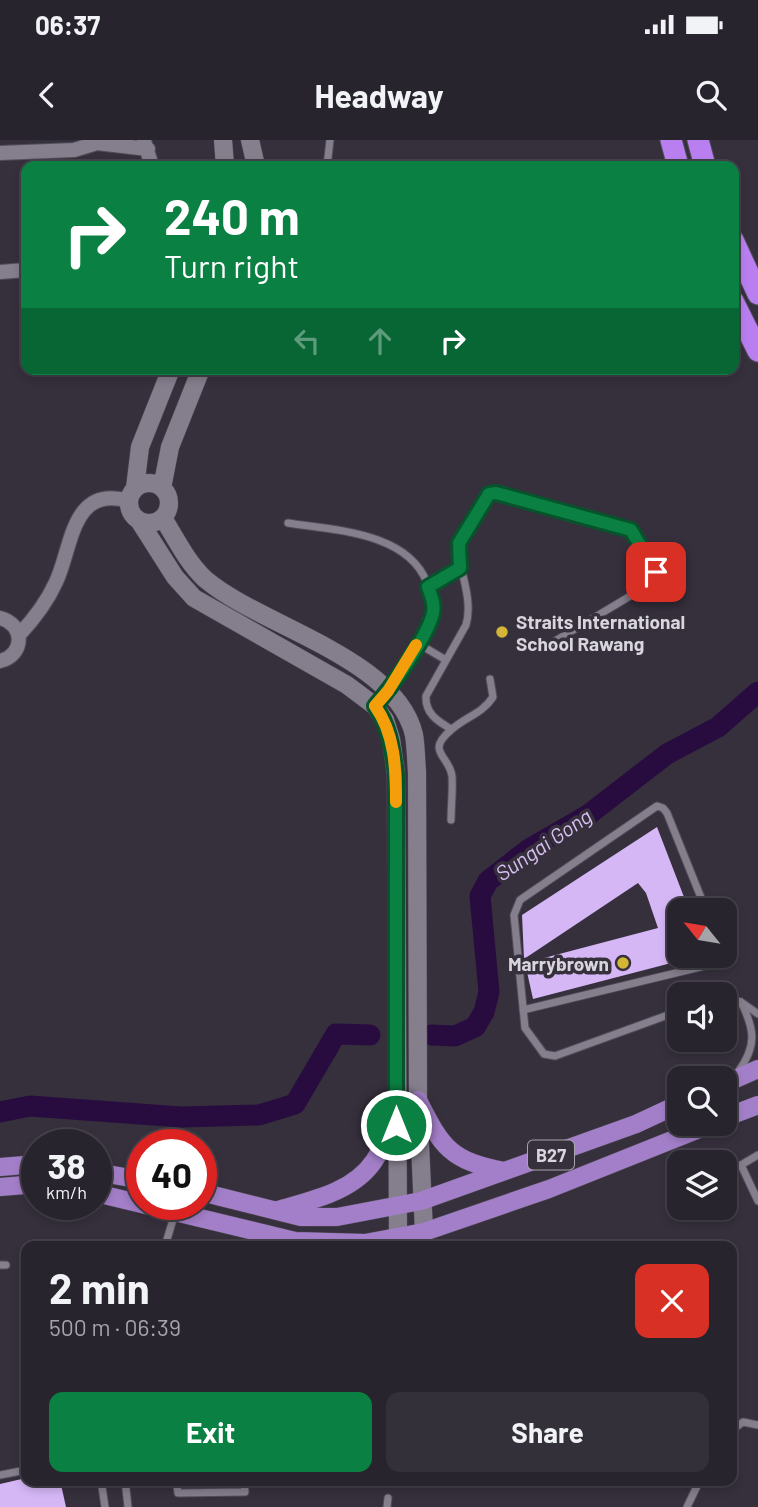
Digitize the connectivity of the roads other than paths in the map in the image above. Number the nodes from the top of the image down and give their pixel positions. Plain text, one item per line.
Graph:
1 (223, 140) edge
2 (250, 140) edge
3 (330, 140) edge
4 (671, 140) edge
5 (698, 140) edge
6 (98, 142) edge
7 (146, 145) edge
8 (0, 153) edge
9 (225, 161) edge
10 (255, 161) edge
11 (328, 161) edge
12 (677, 161) edge
13 (704, 161) edge
14 (739, 253) edge
15 (21, 270) edge
16 (0, 272) edge
17 (758, 294) edge
18 (739, 313) edge
19 (758, 351) edge
20 (168, 375) edge
21 (199, 375) edge
22 (162, 488) junction
23 (132, 494) junction
24 (163, 517) junction
25 (141, 523) junction
26 (288, 523) dead end
27 (460, 568) junction
28 (428, 587) junction
29 (39, 611) junction
30 (4, 618) edge
31 (19, 635) junction
32 (417, 643) junction
33 (545, 647) dead end
34 (446, 660) junction
35 (0, 661) edge
36 (490, 679) dead end
37 (388, 691) junction
38 (375, 706) junction
39 (451, 729) junction
40 (451, 820) dead end
41 (701, 898) edge
42 (696, 968) edge
43 (737, 1001) edge
44 (741, 1002) junction
45 (523, 1010) junction
46 (758, 1014) edge
47 (667, 1015) edge
48 (758, 1069) edge
49 (737, 1071) edge
50 (737, 1078) edge
51 (396, 1098) junction
52 (418, 1100) junction
53 (758, 1105) edge
54 (667, 1110) edge
55 (737, 1113) edge
56 (682, 1136) edge
57 (758, 1155) edge
58 (21, 1165) edge
59 (0, 1167) edge
60 (506, 1171) junction
61 (21, 1185) edge
62 (0, 1187) edge
63 (217, 1196) edge
64 (421, 1201) junction
65 (758, 1201) edge
66 (397, 1206) junction
67 (275, 1212) junction
68 (172, 1220) edge
69 (214, 1220) edge
70 (424, 1232) junction
71 (165, 1241) edge
72 (289, 1241) edge
73 (392, 1241) edge
74 (758, 1425) edge
75 (737, 1426) edge
76 (21, 1470) edge
77 (0, 1475) edge
78 (102, 1486) edge
79 (126, 1486) edge
80 (177, 1486) edge
81 (244, 1486) edge
82 (697, 1486) edge
83 (388, 1497) dead end
84 (105, 1507) edge
85 (128, 1507) edge
86 (387, 1507) edge
87 (687, 1507) edge

1 - 9 street
2 - 10 street
3 - 11 lane
4 - 12 highway
5 - 13 highway
6 - 7 street
6 - 8 street
14 - 17 highway
15 - 16 street
18 - 19 highway
20 - 23 street
21 - 22 street
22 - 23 street
22 - 24 street
23 - 25 street
23 - 29 street
24 - 25 street
24 - 37 street
25 - 38 street
26 - 28 lane
27 - 28 lane
27 - 33 lane
27 - 34 lane
28 - 32 lane
29 - 30 street
29 - 31 street
30 - 31 street
31 - 35 street
32 - 34 lane
32 - 37 lane
34 - 39 lane
36 - 39 lane
37 - 38 lane
37 - 52 street
38 - 51 street
39 - 40 lane
41 - 45 lane
42 - 45 lane
43 - 44 lane
44 - 46 lane
44 - 49 lane
45 - 47 lane
48 - 50 main road
51 - 66 street
51 - 67 main road
52 - 60 main road
52 - 64 street
53 - 55 main road
54 - 60 main road, B27
56 - 70 main road, B27
57 - 65 lane
58 - 59 main road
60 - 64 main road, B27
61 - 62 main road
63 - 67 main road, B27
64 - 66 main road, B27
64 - 70 street
66 - 67 main road, B27
66 - 73 street
68 - 71 lane
69 - 72 main road, B27
70 - 73 main road, B27
74 - 75 lane
76 - 77 lane
78 - 84 lane
79 - 85 lane
80 - 81 lane
82 - 87 lane
83 - 86 lane

